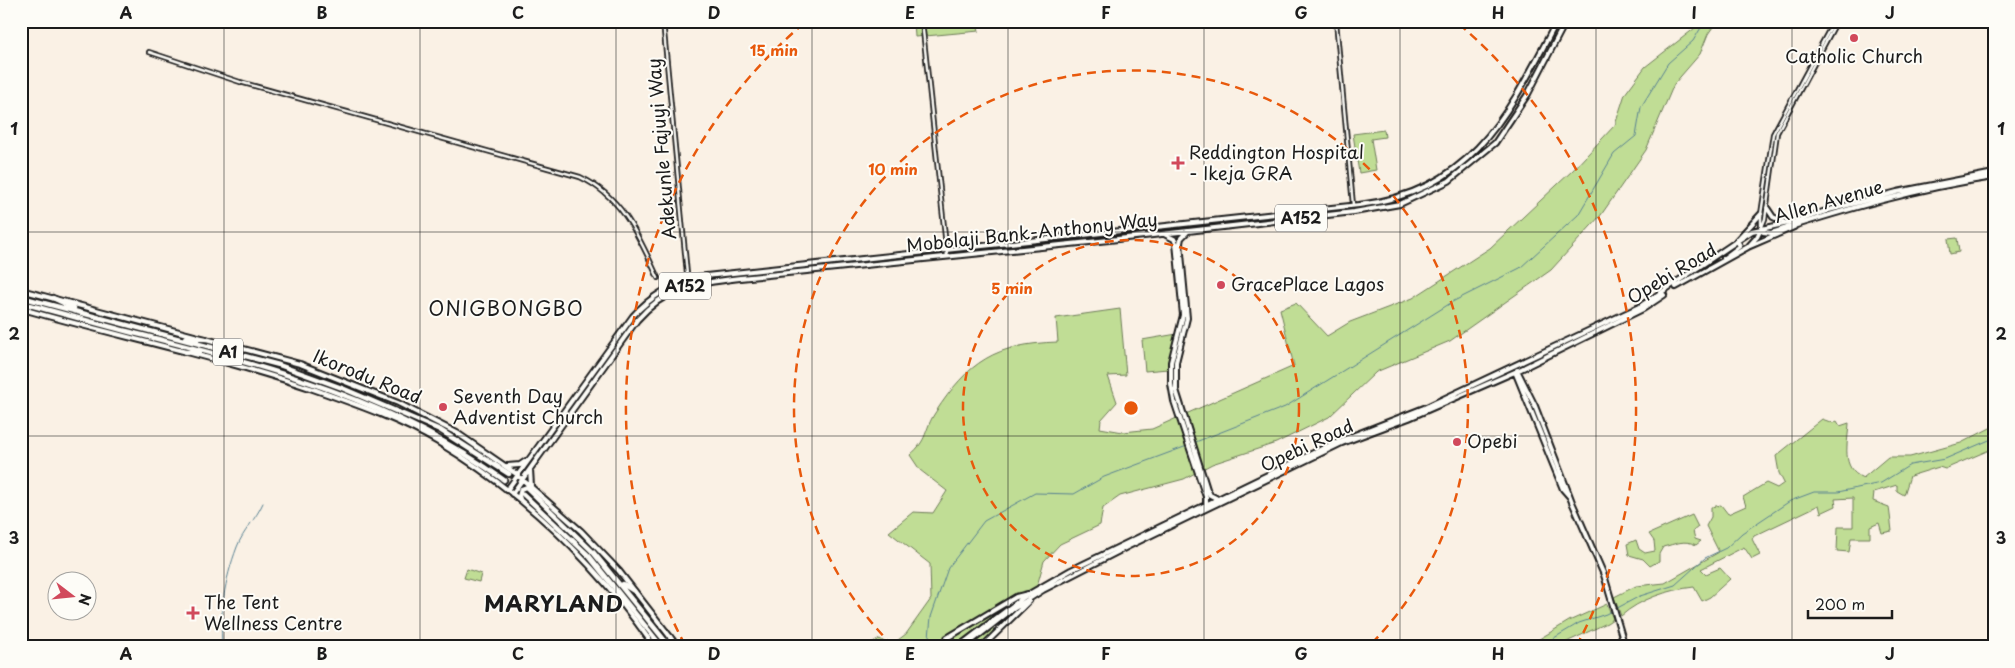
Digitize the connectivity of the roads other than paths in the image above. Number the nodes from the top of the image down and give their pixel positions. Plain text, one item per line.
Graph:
1 (662, 21) edge
2 (922, 21) edge
3 (1336, 21) edge
4 (1558, 21) edge
5 (1566, 21) edge
6 (1835, 21) edge
7 (149, 52) dead end
8 (1536, 61) junction
9 (1544, 64) junction
10 (1528, 76) junction
11 (1536, 79) junction
12 (1994, 175) edge
13 (1353, 205) junction
14 (1766, 208) junction
15 (1761, 214) junction
16 (1788, 224) junction
17 (1796, 226) junction
18 (1761, 229) junction
19 (1191, 230) junction
20 (1109, 232) junction
21 (1095, 234) junction
22 (1163, 234) junction
23 (1109, 240) junction
24 (1737, 240) junction
25 (1096, 241) junction
26 (1748, 246) junction
27 (947, 250) junction
28 (947, 256) junction
29 (1724, 259) junction
30 (740, 272) junction
31 (687, 274) junction
32 (658, 278) dead end
33 (697, 278) junction
34 (740, 278) junction
35 (681, 282) junction
36 (21, 290) edge
37 (21, 297) edge
38 (53, 298) junction
39 (21, 303) edge
40 (21, 308) edge
41 (27, 311) joint
42 (82, 312) junction
43 (177, 338) junction
44 (206, 339) junction
45 (614, 347) junction
46 (186, 352) junction
47 (207, 352) junction
48 (1526, 367) junction
49 (1515, 369) junction
50 (1507, 375) junction
51 (1520, 378) junction
52 (1176, 400) junction
53 (528, 460) junction
54 (506, 466) junction
55 (530, 466) junction
56 (509, 474) tunnel mouth
57 (518, 475) junction
58 (1266, 477) junction
59 (522, 478) junction
60 (504, 480) tunnel mouth
61 (497, 482) junction
62 (529, 487) junction
63 (1205, 489) junction
64 (507, 490) junction
65 (512, 494) junction
66 (523, 494) tunnel mouth
67 (1218, 498) junction
68 (521, 500) junction
69 (1206, 504) junction
70 (619, 581) junction
71 (634, 591) junction
72 (620, 592) junction
73 (1038, 592) junction
74 (1031, 595) junction
75 (624, 605) junction
76 (670, 637) junction
77 (649, 640) joint
78 (656, 647) edge
79 (662, 647) edge
80 (670, 647) edge
81 (674, 647) edge
82 (678, 647) edge
83 (943, 647) edge
84 (958, 647) edge
85 (964, 647) edge
86 (982, 647) edge
87 (1625, 647) edge

1 - 31 street, Adekunle Fajuyi Way
2 - 27 street
3 - 13 street
4 - 8 main road, Mobolaji Bank-Anthony Way / A152
5 - 9 main road, Mobolaji Bank-Anthony Way / A152
6 - 14 street
6 - 15 street
7 - 32 street
8 - 9 main road
8 - 10 main road, Mobolaji Bank-Anthony Way / A152
9 - 11 main road, Mobolaji Bank-Anthony Way / A152
10 - 11 main road
10 - 13 main road, Mobolaji Bank-Anthony Way / A152
11 - 19 main road, Mobolaji Bank-Anthony Way / A152
12 - 16 main road, Allen Avenue
12 - 17 main road, Allen Avenue
13 - 20 main road, Mobolaji Bank-Anthony Way / A152
14 - 16 main road
14 - 18 street
15 - 18 street
15 - 24 main road
16 - 18 main road, Allen Avenue
17 - 18 main road, Allen Avenue
17 - 26 main road
18 - 24 main road, Opebi Road
18 - 26 main road, Opebi Road
19 - 22 main road, Mobolaji Bank-Anthony Way / A152
19 - 52 main road
20 - 21 main road, Mobolaji Bank-Anthony Way / A152
20 - 23 main road
21 - 25 main road
21 - 27 main road, Mobolaji Bank-Anthony Way / A152
22 - 23 main road, Mobolaji Bank-Anthony Way / A152
22 - 52 main road
23 - 25 main road, Mobolaji Bank-Anthony Way / A152
24 - 29 main road
24 - 49 main road, Opebi Road
25 - 28 main road, Mobolaji Bank-Anthony Way / A152
26 - 29 main road, Opebi Road
27 - 28 street
27 - 30 main road, Mobolaji Bank-Anthony Way / A152
28 - 34 main road, Mobolaji Bank-Anthony Way / A152
29 - 48 main road, Opebi Road
30 - 33 main road, Mobolaji Bank-Anthony Way / A152
30 - 34 main road
31 - 33 street
31 - 35 street
33 - 35 main road, Mobolaji Bank-Anthony Way / A152
34 - 45 main road, Mobolaji Bank-Anthony Way / A152
35 - 45 main road, Mobolaji Bank-Anthony Way / A152
36 - 38 main road, Ikorodu Road
37 - 42 highway, Ikorodu Road / A1
38 - 42 highway
38 - 44 main road, Ikorodu Road
39 - 47 highway, Ikorodu Road / A1
40 - 41 highway
41 - 46 main road, Ikorodu Road
42 - 43 highway, Ikorodu Road / A1
43 - 44 highway
43 - 56 highway, Ikorodu Road / A1
44 - 54 main road, Ikorodu Road
45 - 53 main road, Mobolaji Bank-Anthony Way / A152
45 - 55 main road, Mobolaji Bank-Anthony Way / A152
46 - 47 highway
46 - 61 main road, Ikorodu Road
47 - 60 highway, Ikorodu Road / A1
48 - 49 main road, Opebi Road
48 - 51 main road
49 - 50 main road, Opebi Road
49 - 51 main road
49 - 58 main road, Opebi Road
50 - 51 main road
50 - 58 main road, Opebi Road
51 - 87 main road
52 - 63 main road
53 - 54 main road
53 - 57 main road, Mobolaji Bank-Anthony Way / A152
54 - 57 main road, Ikorodu Road
54 - 61 main road
55 - 59 main road, Mobolaji Bank-Anthony Way / A152
55 - 62 main road
57 - 59 main road, Ikorodu Road
57 - 64 main road, Mobolaji Bank-Anthony Way / A152
58 - 67 main road, Opebi Road
58 - 73 main road, Opebi Road
59 - 62 main road, Ikorodu Road
59 - 65 main road, Mobolaji Bank-Anthony Way / A152
61 - 64 main road, Ikorodu Road
62 - 68 main road
62 - 70 highway, Ikorodu Road
62 - 71 main road, Ikorodu Road
63 - 67 main road
63 - 69 main road
64 - 65 main road, Ikorodu Road
65 - 68 main road, Ikorodu Road
66 - 72 highway
67 - 69 main road, Opebi Road
68 - 75 main road, Ikorodu Road
69 - 73 main road
70 - 71 highway
70 - 80 highway, Ikorodu Road
71 - 76 main road, Ikorodu Road
72 - 75 highway
72 - 79 highway
73 - 74 main road
74 - 83 main road
74 - 84 main road
74 - 85 main road
74 - 86 main road
75 - 77 main road, Ikorodu Road
76 - 81 highway
76 - 82 main road, Ikorodu Road
77 - 78 highway

